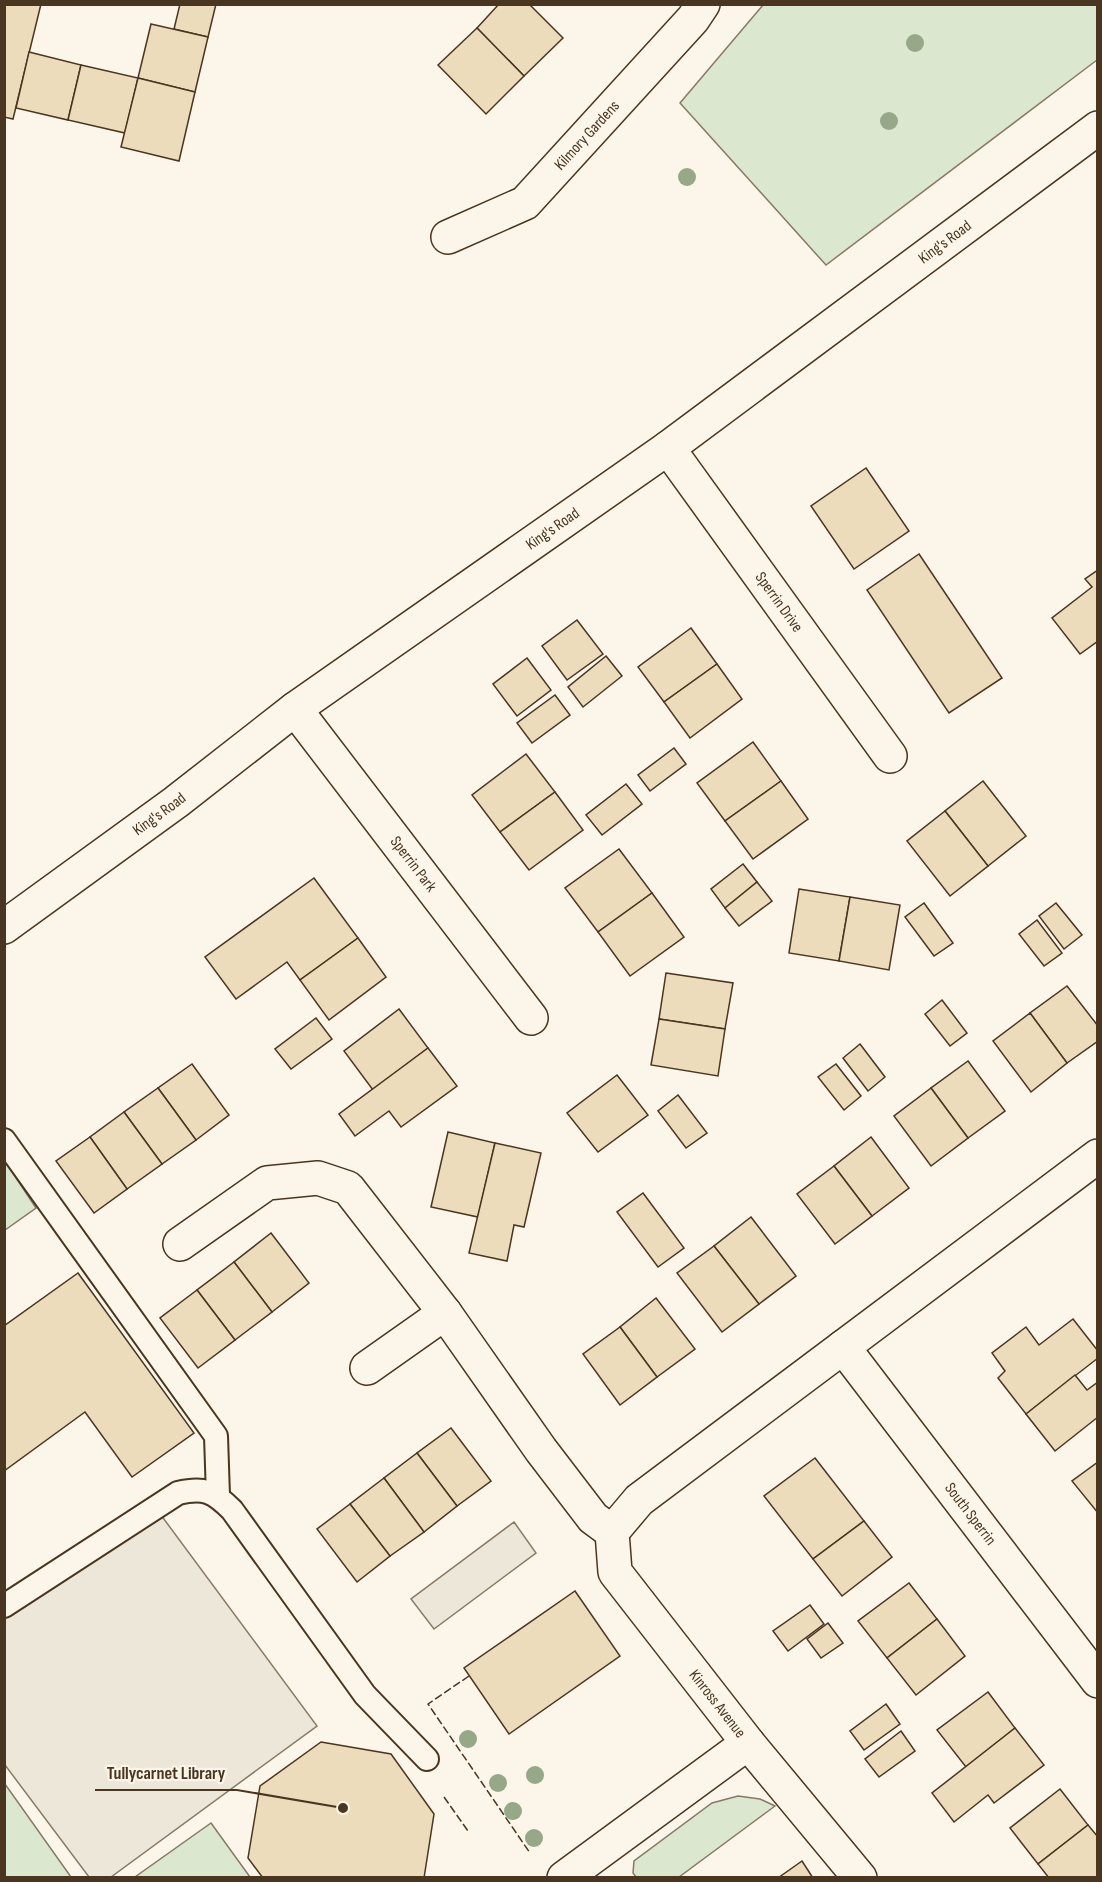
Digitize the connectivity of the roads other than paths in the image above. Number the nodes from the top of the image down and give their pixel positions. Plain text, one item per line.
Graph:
1 (703, 4) edge
2 (1098, 128) edge
3 (448, 237) dead end
4 (668, 448) junction
5 (296, 709) junction
6 (890, 756) dead end
7 (4, 927) edge
8 (531, 1018) dead end
9 (4, 1140) edge
10 (1098, 1156) edge
11 (180, 1244) dead end
12 (445, 1313) junction
13 (843, 1347) junction
14 (367, 1368) dead end
15 (218, 1496) junction
16 (612, 1532) junction
17 (4, 1606) edge
18 (1098, 1681) edge
19 (748, 1743) junction
20 (427, 1759) dead end
21 (564, 1878) edge
22 (860, 1878) edge

1 - 3 street, Kilmory Gardens
2 - 4 street, King's Road
4 - 5 street, King's Road
4 - 6 street, Sperrin Drive
5 - 7 street, King's Road
5 - 8 street, Sperrin Park
9 - 15 lane
10 - 13 street
11 - 12 street
12 - 14 street
12 - 16 street
13 - 16 street
13 - 18 street, South Sperrin
15 - 17 lane
15 - 20 lane
16 - 19 street, Kinross Avenue
19 - 21 street, Kinross Avenue
19 - 22 street

